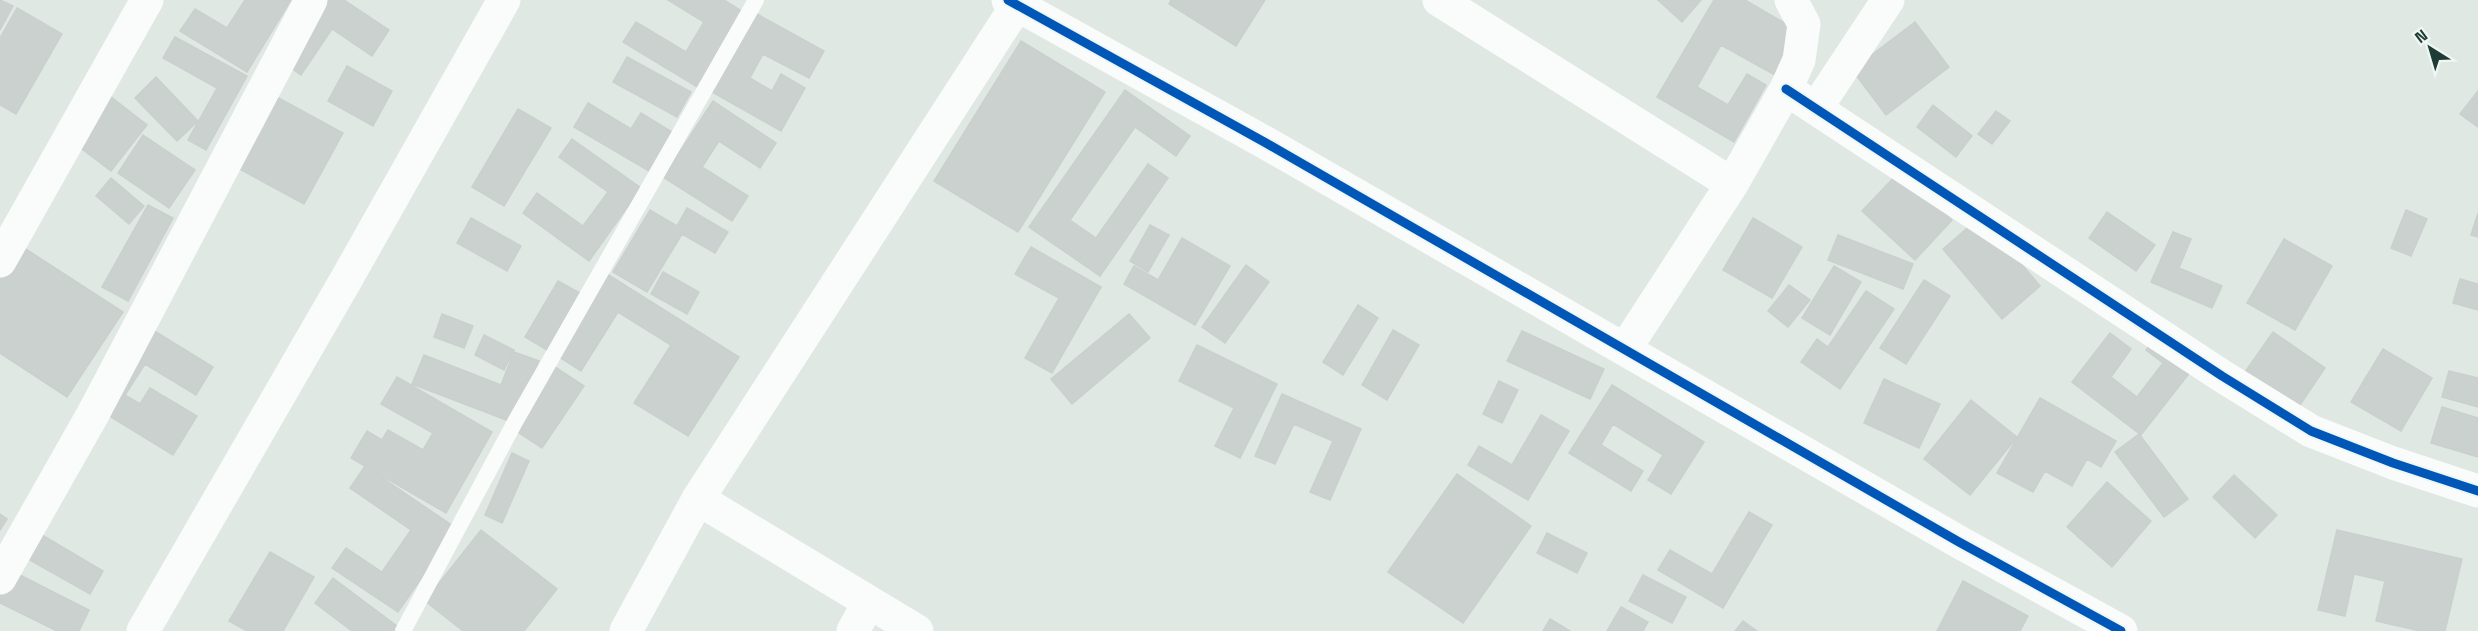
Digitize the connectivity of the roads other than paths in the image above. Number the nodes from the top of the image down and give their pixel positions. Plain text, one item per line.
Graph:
1 (147, 0) edge
2 (311, 0) edge
3 (504, 0) edge
4 (756, 0) edge
5 (1439, 0) edge
6 (1791, 0) edge
7 (1888, 0) edge
8 (1012, 3) edge
9 (1786, 89) junction
10 (1817, 107) junction
11 (1732, 184) junction
12 (0, 261) edge
13 (1625, 349) junction
14 (2478, 491) edge
15 (698, 499) junction
16 (0, 578) edge
17 (869, 602) junction
18 (143, 631) edge
19 (403, 631) edge
20 (626, 631) edge
21 (852, 631) edge
22 (917, 631) edge
23 (2121, 631) edge

1 - 12 street
2 - 16 street
3 - 18 street
4 - 19 lane
5 - 11 street
6 - 9 street
7 - 10 street
8 - 13 street
8 - 15 street
9 - 10 street
9 - 11 street
10 - 14 street
11 - 13 street
13 - 23 street
15 - 17 street
15 - 20 street
17 - 21 street
17 - 22 street

